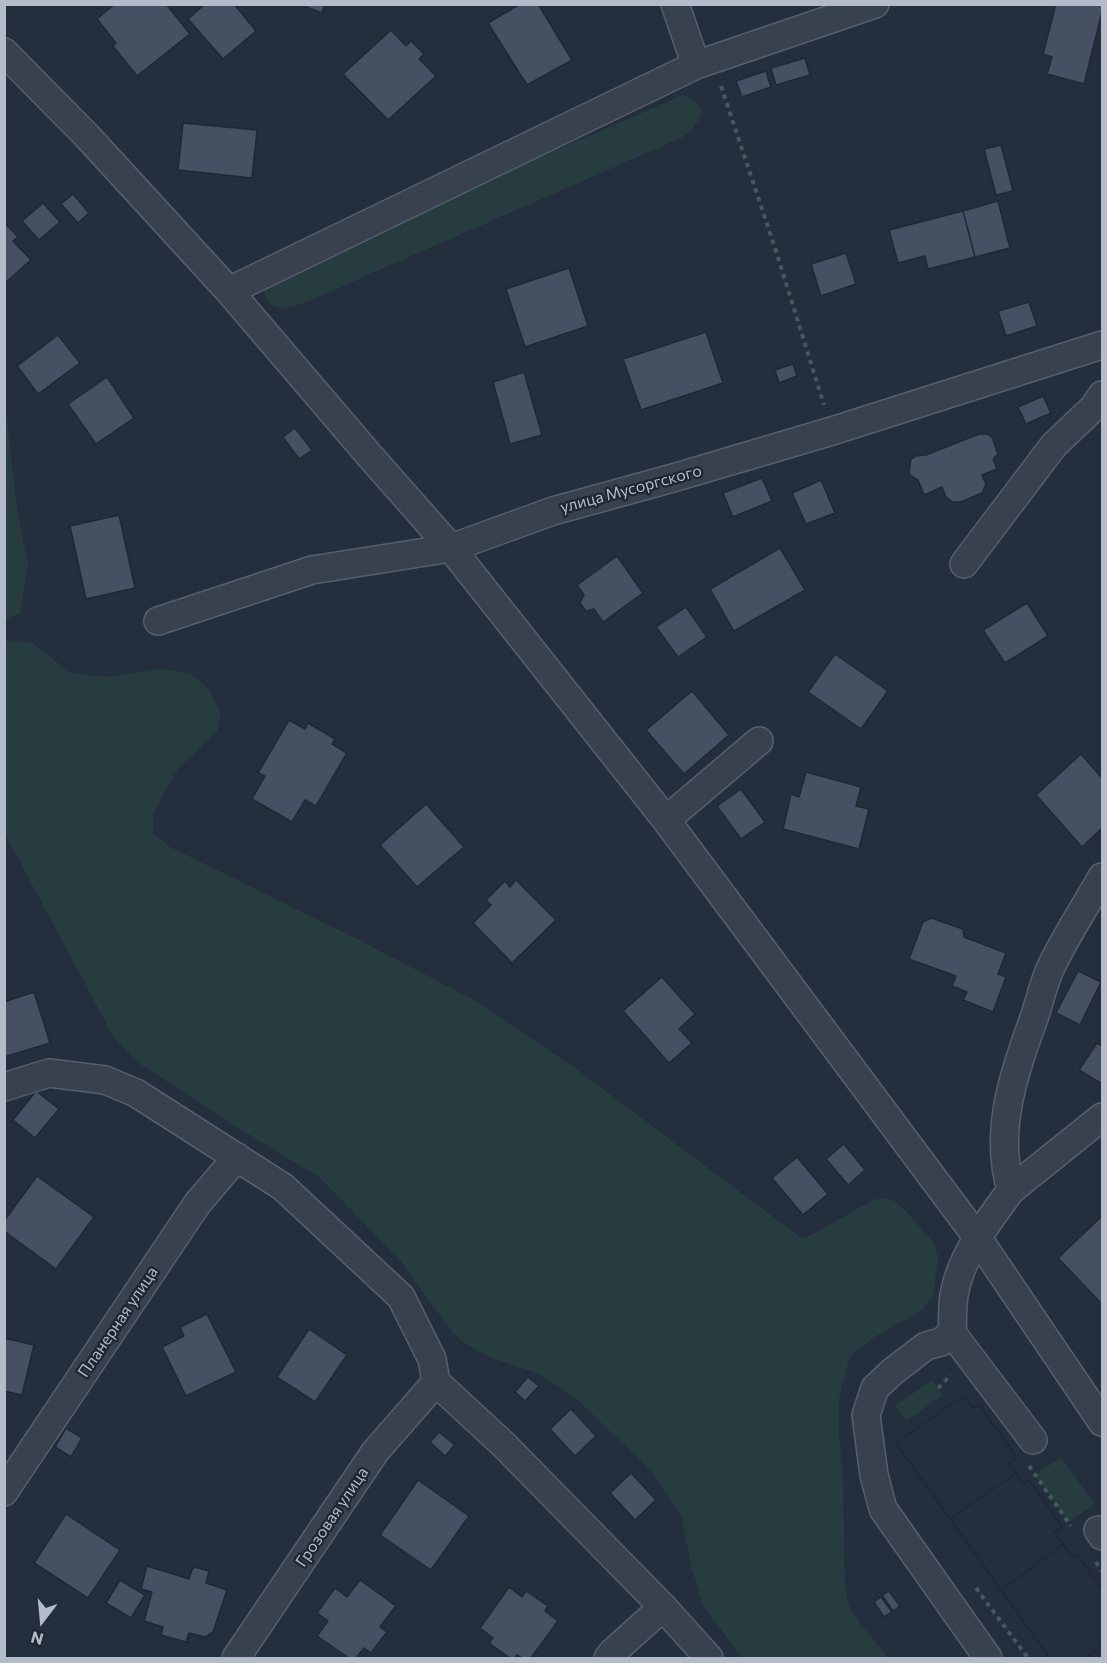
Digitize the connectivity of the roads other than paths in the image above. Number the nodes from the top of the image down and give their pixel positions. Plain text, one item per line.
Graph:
1 (675, 4) edge
2 (875, 4) edge
3 (4, 52) edge
4 (704, 63) junction
5 (229, 291) junction
6 (1100, 355) edge
7 (1102, 395) edge
8 (451, 548) junction
9 (964, 564) dead end
10 (158, 621) dead end
11 (759, 741) dead end
12 (666, 820) junction
13 (1102, 877) edge
14 (4, 1087) edge
15 (1102, 1117) edge
16 (237, 1157) junction
17 (1011, 1190) junction
18 (977, 1237) junction
19 (952, 1333) junction
20 (436, 1382) junction
21 (1094, 1391) edge
22 (1102, 1422) edge
23 (1034, 1440) dead end
24 (4, 1492) edge
25 (663, 1607) junction
26 (236, 1659) edge
27 (608, 1659) edge
28 (709, 1659) edge
29 (988, 1659) edge

1 - 4 street
2 - 4 street
3 - 5 street
4 - 5 street
5 - 8 street
6 - 8 street, улица Мусоргского
7 - 9 street
8 - 10 street, улица Мусоргского
8 - 12 street
11 - 12 street
12 - 18 street
13 - 17 street
14 - 16 street
15 - 17 street
16 - 20 street
16 - 24 street, Планерная улица
17 - 18 street
18 - 19 street
18 - 21 street
19 - 23 street
19 - 29 street
20 - 25 street
20 - 26 street, Грозовая улица
21 - 22 street
25 - 27 street
25 - 28 street

